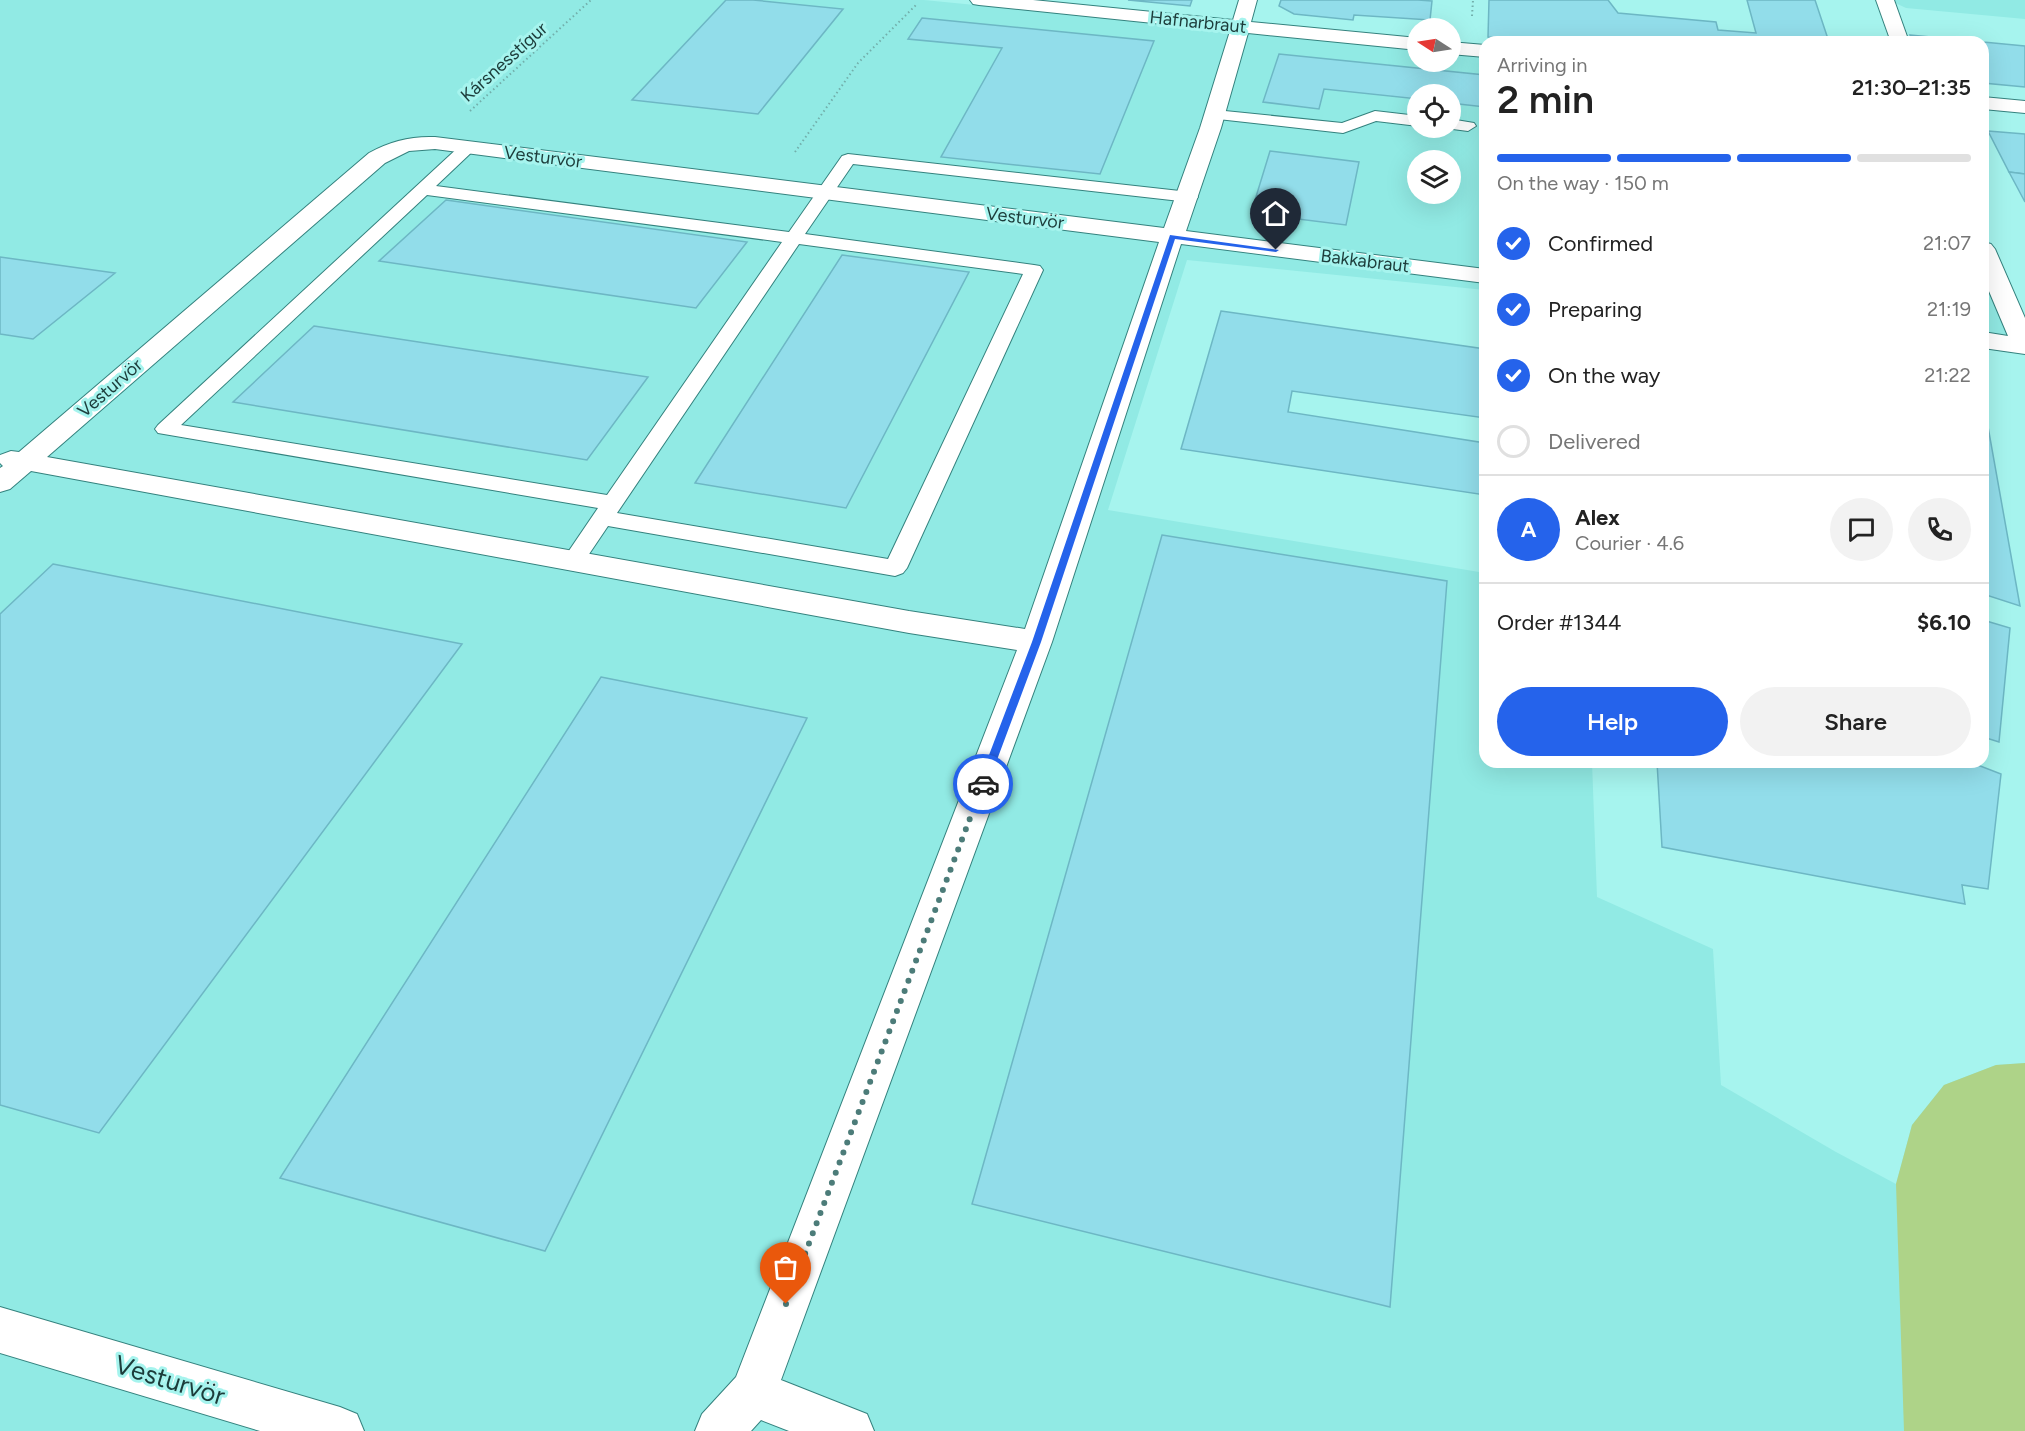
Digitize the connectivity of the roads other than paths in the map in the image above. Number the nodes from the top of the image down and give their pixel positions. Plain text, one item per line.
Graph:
1 (979, 0) edge
2 (1248, 0) edge
3 (1885, 0) edge
4 (1241, 26) junction
5 (1898, 36) edge
6 (1407, 43) edge
7 (1461, 49) edge
8 (1479, 50) edge
9 (1989, 104) edge
10 (2025, 107) edge
11 (1215, 115) junction
12 (1407, 120) edge
13 (1461, 125) edge
14 (1468, 126) dead end
15 (468, 147) junction
16 (423, 189) junction
17 (825, 192) junction
18 (1189, 197) junction
19 (1173, 237) junction
20 (794, 238) junction
21 (1989, 263) edge
22 (1479, 275) edge
23 (1989, 341) edge
24 (2025, 346) edge
25 (12, 459) edge
26 (0, 483) edge
27 (607, 510) junction
28 (573, 561) junction
29 (1036, 642) junction
30 (0, 1330) edge
31 (774, 1410) edge
32 (340, 1431) edge
33 (718, 1431) edge
34 (850, 1431) edge

1 - 4 street, Hafnarbraut
2 - 4 street
3 - 5 street
4 - 6 street, Hafnarbraut
4 - 11 street
7 - 8 street
9 - 10 street
11 - 12 lane
11 - 18 street
13 - 14 lane
15 - 16 lane
15 - 17 street, Vesturvör
15 - 25 street, Vesturvör
16 - 20 lane
16 - 27 lane
17 - 18 lane
17 - 19 street, Vesturvör
17 - 20 lane
18 - 19 street
19 - 22 street, Bakkabraut
19 - 29 street
20 - 27 lane
20 - 27 lane
21 - 24 street
23 - 24 street
25 - 26 street, Vesturvör
25 - 28 street
27 - 28 lane
28 - 29 street
29 - 31 street
30 - 32 street, Vesturvör
31 - 33 street
31 - 34 street

